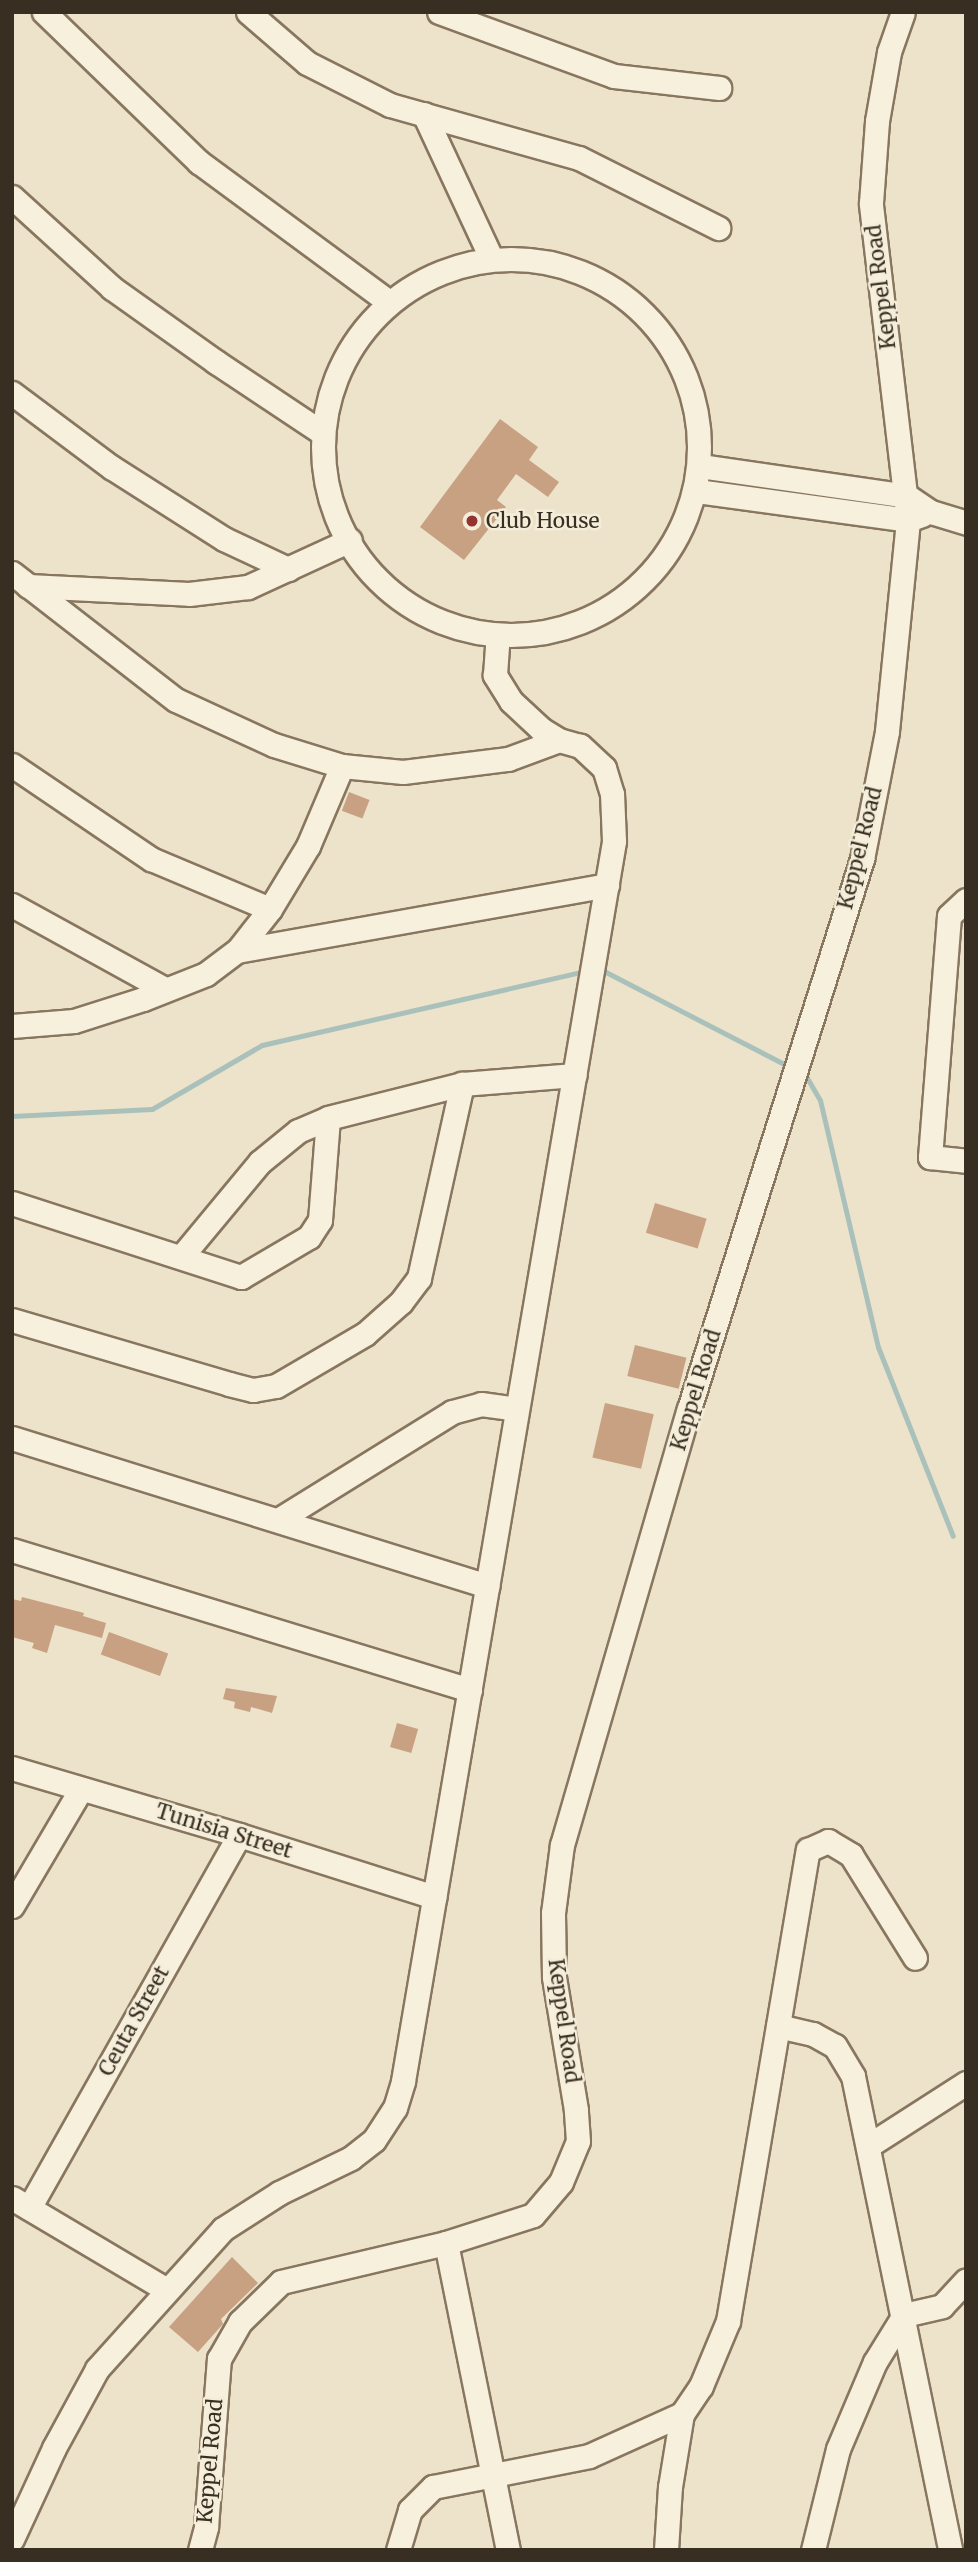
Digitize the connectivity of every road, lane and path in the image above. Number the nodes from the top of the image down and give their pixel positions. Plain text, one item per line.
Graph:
1 (44, 12) edge
2 (248, 12) edge
3 (439, 12) edge
4 (903, 12) edge
5 (719, 88) dead end
6 (424, 114) junction
7 (12, 197) edge
8 (718, 228) dead end
9 (491, 258) junction
10 (389, 302) junction
11 (12, 393) edge
12 (321, 432) junction
13 (700, 466) junction
14 (772, 477) junction
15 (697, 491) junction
16 (907, 496) junction
17 (767, 501) junction
18 (931, 512) junction
19 (908, 520) junction
20 (966, 523) edge
21 (350, 540) junction
22 (288, 569) junction
23 (20, 579) edge
24 (498, 636) junction
25 (559, 740) junction
26 (12, 765) edge
27 (342, 766) junction
28 (607, 885) junction
29 (966, 900) edge
30 (12, 905) edge
31 (270, 909) junction
32 (237, 951) junction
33 (165, 989) junction
34 (12, 1026) edge
35 (575, 1075) junction
36 (462, 1084) junction
37 (328, 1118) junction
38 (966, 1161) edge
39 (12, 1203) edge
40 (181, 1257) junction
41 (12, 1320) edge
42 (517, 1409) junction
43 (12, 1438) edge
44 (278, 1520) junction
45 (12, 1550) edge
46 (487, 1586) junction
47 (470, 1690) junction
48 (12, 1768) edge
49 (81, 1789) junction
50 (239, 1835) junction
51 (434, 1897) junction
52 (12, 1906) edge
53 (915, 1958) dead end
54 (778, 2026) junction
55 (966, 2082) edge
56 (868, 2146) junction
57 (20, 2203) edge
58 (446, 2243) junction
59 (966, 2280) edge
60 (167, 2290) junction
61 (904, 2315) junction
62 (682, 2414) junction
63 (495, 2475) junction
64 (12, 2539) edge
65 (200, 2550) edge
66 (398, 2550) edge
67 (508, 2550) edge
68 (666, 2550) edge
69 (813, 2550) edge
70 (950, 2550) edge

1 - 10 street
2 - 6 street
3 - 5 street
4 - 16 street, Keppel Road
6 - 8 street
6 - 9 street
7 - 12 street
9 - 10 street
9 - 13 street
10 - 12 street
11 - 22 street
12 - 21 street
13 - 14 street
13 - 15 street
14 - 16 street
14 - 17 street
15 - 17 street
15 - 24 street
16 - 18 street
16 - 19 street, Keppel Road
17 - 19 street
18 - 19 street
18 - 20 street
19 - 58 street, Keppel Road
21 - 22 street
21 - 24 street
22 - 23 street
23 - 27 street
24 - 25 street
25 - 27 street
25 - 28 street
26 - 31 street
27 - 31 street
28 - 32 street
28 - 35 street
29 - 38 street
30 - 33 street
31 - 32 street
32 - 33 street
33 - 34 street
35 - 36 street
35 - 42 street
36 - 37 street
36 - 41 street
37 - 40 street
37 - 40 street
39 - 40 street
42 - 44 street
42 - 46 street
43 - 44 street
44 - 46 street
45 - 47 street
46 - 47 street
47 - 51 street
48 - 49 street, Tunisia Street
49 - 50 street, Tunisia Street
49 - 52 street
50 - 51 street, Tunisia Street
50 - 57 street, Ceuta Street
51 - 60 street
53 - 54 street
54 - 56 street
54 - 62 street
55 - 56 street
56 - 61 street
57 - 60 street
58 - 63 street
58 - 65 street, Keppel Road
59 - 61 street
60 - 64 street
61 - 69 street
61 - 70 street
62 - 63 street
62 - 68 street
63 - 66 street
63 - 67 street

